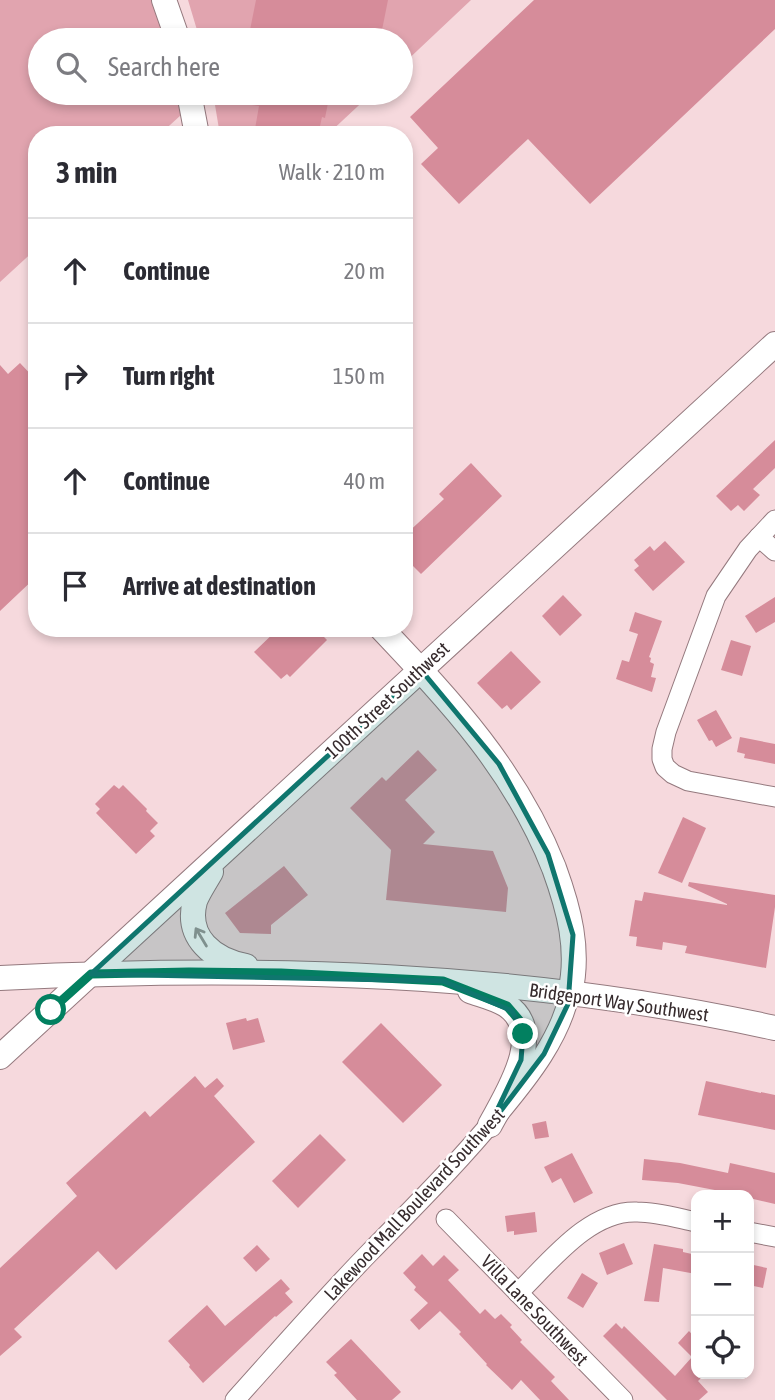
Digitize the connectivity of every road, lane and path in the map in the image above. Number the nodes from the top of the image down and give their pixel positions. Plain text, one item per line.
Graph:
1 (164, 0) edge
2 (174, 28) edge
3 (191, 105) edge
4 (195, 126) edge
5 (775, 344) edge
6 (775, 520) edge
7 (759, 537) junction
8 (775, 551) edge
9 (390, 637) edge
10 (421, 670) junction
11 (775, 797) edge
12 (222, 853) junction
13 (281, 973) junction
14 (91, 974) junction
15 (0, 978) edge
16 (443, 981) junction
17 (570, 993) junction
18 (775, 1028) edge
19 (0, 1057) edge
20 (489, 1125) junction
21 (446, 1219) dead end
22 (691, 1221) edge
23 (754, 1233) edge
24 (775, 1237) edge
25 (518, 1293) junction
26 (235, 1400) edge
27 (623, 1400) edge

1 - 2 main road
3 - 4 main road
5 - 10 main road, 100th Street Southwest
6 - 7 street
7 - 8 street
7 - 11 street
9 - 10 main road
10 - 12 main road, 100th Street Southwest
10 - 17 main road
13 -> 12 main road
12 - 14 main road, 100th Street Southwest
13 - 14 main road, Bridgeport Way Southwest
13 - 16 main road, Bridgeport Way Southwest
14 - 15 main road, Bridgeport Way Southwest
14 - 19 main road, 100th Street Southwest
16 - 17 main road, Bridgeport Way Southwest
16 - 20 main road
17 - 18 main road, Bridgeport Way Southwest
17 - 20 street, Lakewood Mall Boulevard Southwest
20 - 26 street, Lakewood Mall Boulevard Southwest
21 - 25 street, Villa Lane Southwest
22 - 25 street
23 - 24 street
25 - 27 street, Villa Lane Southwest

